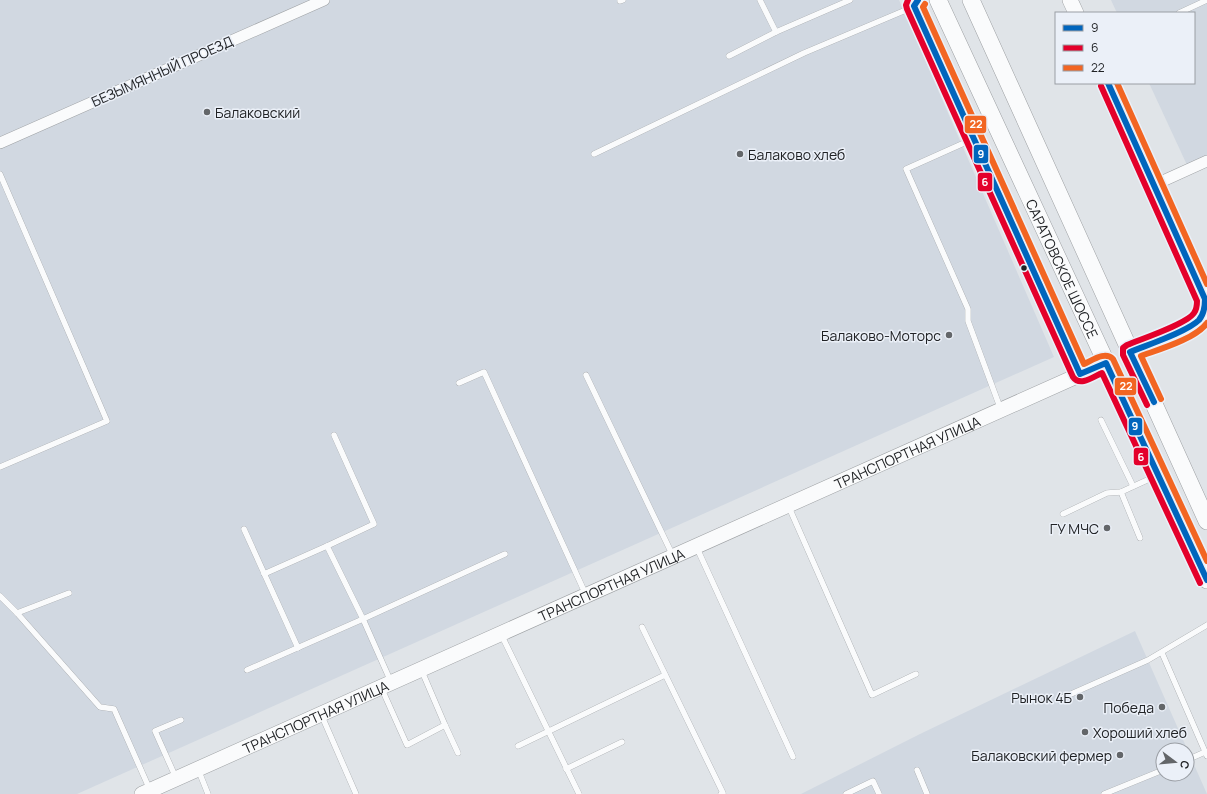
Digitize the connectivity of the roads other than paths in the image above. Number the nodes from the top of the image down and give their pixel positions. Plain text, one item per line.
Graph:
1 (760, 0) edge
2 (850, 0) edge
3 (938, 0) edge
4 (971, 0) edge
5 (1070, 0) edge
6 (1207, 0) edge
7 (315, 1) edge
8 (916, 3) edge
9 (1076, 12) edge
10 (1181, 12) edge
11 (776, 32) junction
12 (729, 56) dead end
13 (1108, 84) edge
14 (974, 139) junction
15 (0, 143) edge
16 (594, 154) dead end
17 (1207, 161) edge
18 (0, 174) edge
19 (1154, 185) junction
20 (1206, 299) edge
21 (1130, 352) junction
22 (1106, 363) junction
23 (1080, 374) junction
24 (586, 375) dead end
25 (460, 383) dead end
26 (1001, 410) junction
27 (1101, 420) dead end
28 (334, 435) dead end
29 (0, 466) edge
30 (1158, 475) junction
31 (1133, 486) junction
32 (1121, 492) junction
33 (788, 505) junction
34 (1063, 514) dead end
35 (1207, 521) edge
36 (244, 529) dead end
37 (1140, 538) dead end
38 (327, 546) junction
39 (696, 546) junction
40 (505, 554) dead end
41 (674, 556) junction
42 (264, 574) junction
43 (1207, 580) edge
44 (69, 593) dead end
45 (586, 595) junction
46 (0, 596) edge
47 (17, 612) junction
48 (363, 620) junction
49 (1207, 625) edge
50 (642, 627) dead end
51 (501, 634) junction
52 (298, 648) junction
53 (1162, 653) junction
54 (422, 669) junction
55 (247, 670) dead end
56 (916, 674) dead end
57 (665, 675) junction
58 (386, 685) junction
59 (1062, 698) dead end
60 (320, 714) junction
61 (181, 720) dead end
62 (446, 725) junction
63 (549, 732) junction
64 (622, 742) dead end
65 (518, 746) dead end
66 (458, 753) dead end
67 (1206, 754) edge
68 (793, 757) dead end
69 (1195, 757) edge
70 (198, 769) junction
71 (566, 769) junction
72 (917, 770) dead end
73 (1155, 773) edge
74 (176, 779) junction
75 (146, 792) edge
76 (208, 794) edge
77 (356, 794) edge
78 (579, 794) edge
79 (721, 794) edge
80 (846, 794) edge
81 (879, 794) edge
82 (927, 794) edge
83 (1104, 794) edge

1 - 11 lane
2 - 11 lane
3 - 22 main road, САРАТОВСКОЕ ШОССЕ
4 - 21 main road, САРАТОВСКОЕ ШОССЕ
5 - 9 main road
6 - 10 lane
7 - 15 street, БЕЗЫМЯННЫЙ ПРОЕЗД
8 - 14 main road
8 - 16 lane
11 - 12 lane
13 - 19 main road
14 - 23 main road
14 - 26 lane
17 - 19 street
18 - 29 lane
19 - 20 main road
20 - 21 main road
21 - 22 main road
21 - 35 main road, САРАТОВСКОЕ ШОССЕ
22 - 23 main road, ТРАНСПОРТНАЯ УЛИЦА
22 - 30 main road, САРАТОВСКОЕ ШОССЕ
23 - 26 main road, ТРАНСПОРТНАЯ УЛИЦА
24 - 41 lane
25 - 45 lane
26 - 33 main road, ТРАНСПОРТНАЯ УЛИЦА
27 - 31 lane
28 - 38 lane
30 - 31 lane
30 - 43 main road, САРАТОВСКОЕ ШОССЕ
31 - 32 lane
32 - 34 lane
32 - 37 lane
33 - 39 main road, ТРАНСПОРТНАЯ УЛИЦА
33 - 56 lane
36 - 42 lane
38 - 42 lane
38 - 48 lane
39 - 41 main road, ТРАНСПОРТНАЯ УЛИЦА
39 - 68 lane
40 - 48 lane
41 - 45 main road, ТРАНСПОРТНАЯ УЛИЦА
42 - 52 lane
44 - 47 lane
45 - 51 main road, ТРАНСПОРТНАЯ УЛИЦА
46 - 47 lane
47 - 75 lane
48 - 52 lane
48 - 58 lane
49 - 53 lane
50 - 57 lane
51 - 54 main road, ТРАНСПОРТНАЯ УЛИЦА
51 - 63 lane
52 - 55 lane
53 - 59 lane
53 - 67 lane
54 - 58 main road, ТРАНСПОРТНАЯ УЛИЦА
54 - 62 lane
57 - 63 lane
57 - 79 lane
58 - 60 main road, ТРАНСПОРТНАЯ УЛИЦА
58 - 62 lane
60 - 70 main road, ТРАНСПОРТНАЯ УЛИЦА
60 - 77 lane
61 - 74 lane
62 - 66 lane
63 - 65 lane
63 - 71 lane
64 - 71 lane
67 - 69 lane
70 - 74 main road, ТРАНСПОРТНАЯ УЛИЦА
70 - 76 lane
71 - 78 lane
72 - 82 lane
73 - 83 lane
74 - 75 main road, ТРАНСПОРТНАЯ УЛИЦА
80 - 81 lane

